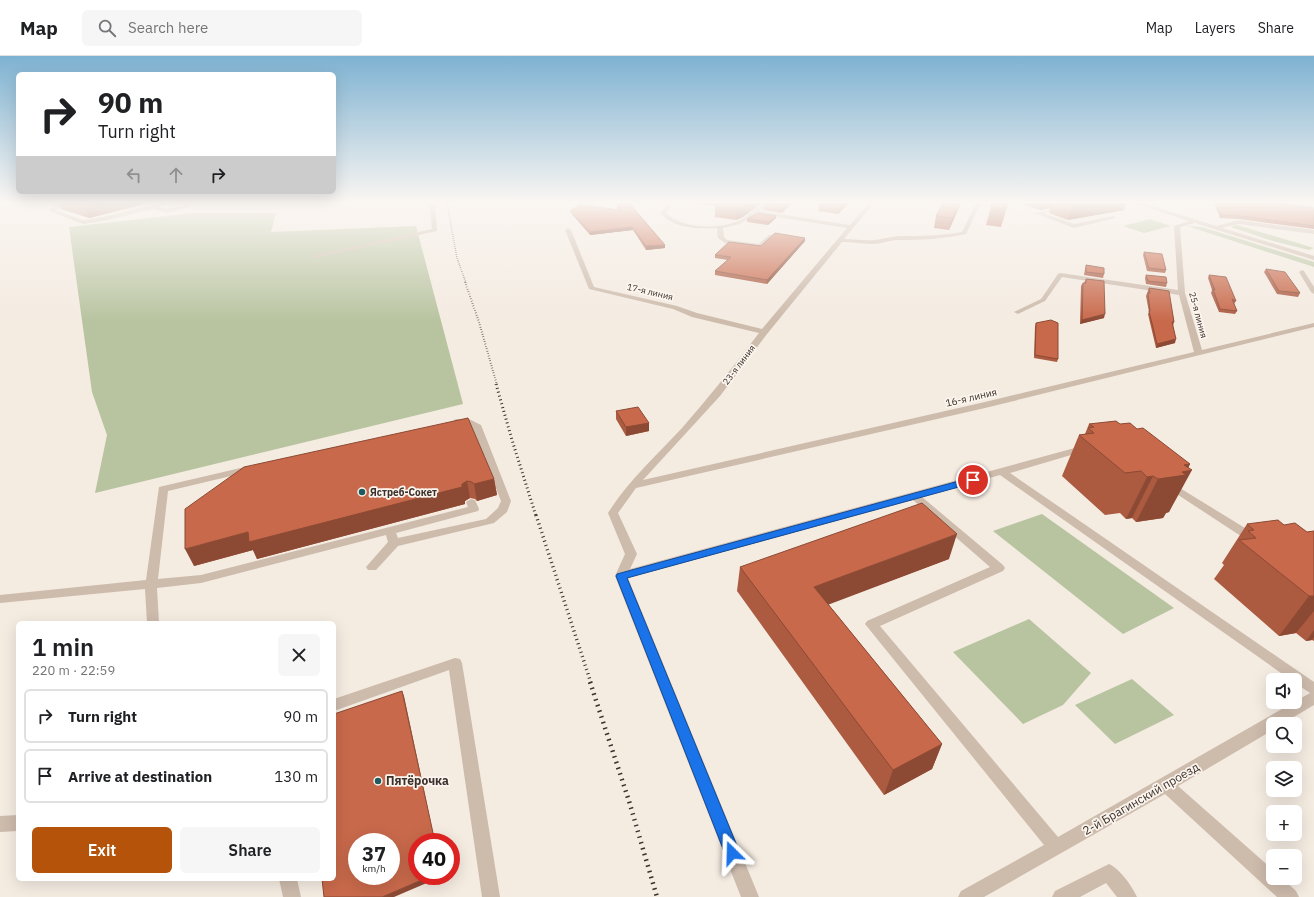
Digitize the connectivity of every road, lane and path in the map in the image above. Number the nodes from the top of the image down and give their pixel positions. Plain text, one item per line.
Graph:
1 (378, 242) edge
2 (573, 242) edge
3 (734, 242) edge
4 (765, 242) edge
5 (838, 242) edge
6 (858, 242) edge
7 (872, 242) edge
8 (1178, 242) edge
9 (1262, 242) edge
10 (315, 256) dead end
11 (1314, 258) edge
12 (1302, 272) dead end
13 (1314, 292) edge
14 (1182, 293) junction
15 (1018, 312) dead end
16 (1314, 325) edge
17 (764, 332) junction
18 (1199, 354) junction
19 (445, 424) edge
20 (1096, 445) edge
21 (262, 466) edge
22 (1002, 472) junction
23 (1160, 479) edge
24 (632, 486) junction
25 (916, 497) junction
26 (471, 502) dead end
27 (390, 531) junction
28 (394, 542) junction
29 (1263, 546) edge
30 (372, 567) dead end
31 (621, 576) junction
32 (151, 584) junction
33 (0, 599) edge
34 (152, 621) edge
35 (1314, 688) edge
36 (1314, 698) edge
37 (336, 704) edge
38 (1166, 785) junction
39 (16, 823) edge
40 (0, 824) edge
41 (1056, 847) junction
42 (288, 881) edge
43 (292, 897) edge
44 (491, 897) edge
45 (750, 897) edge
46 (967, 897) edge
47 (1061, 897) edge
48 (1128, 897) edge
49 (1290, 897) edge

1 - 10 street
2 - 17 street, 17-я линия
3 - 4 street
5 - 17 street, 23-я линия
6 - 7 street
8 - 14 street, 25-я линия
9 - 11 street
12 - 13 street
14 - 15 street
14 - 18 street, 25-я линия
16 - 18 street, 16-я линия
17 - 24 street, 23-я линия
18 - 24 street, 16-я линия
19 - 28 street
20 - 22 street
21 - 32 street
22 - 25 street
22 - 35 street
23 - 29 street
24 - 31 street, 23-я линия
25 - 31 street
25 - 41 street
26 - 27 street
27 - 28 street
27 - 32 street
28 - 30 street
31 - 45 street
32 - 33 street
32 - 34 street
36 - 38 street, 2-й Брагинский проезд
37 - 44 street
38 - 41 street, 2-й Брагинский проезд
38 - 49 street
39 - 40 street
41 - 46 street, 2-й Брагинский проезд
42 - 43 street
47 - 48 street

